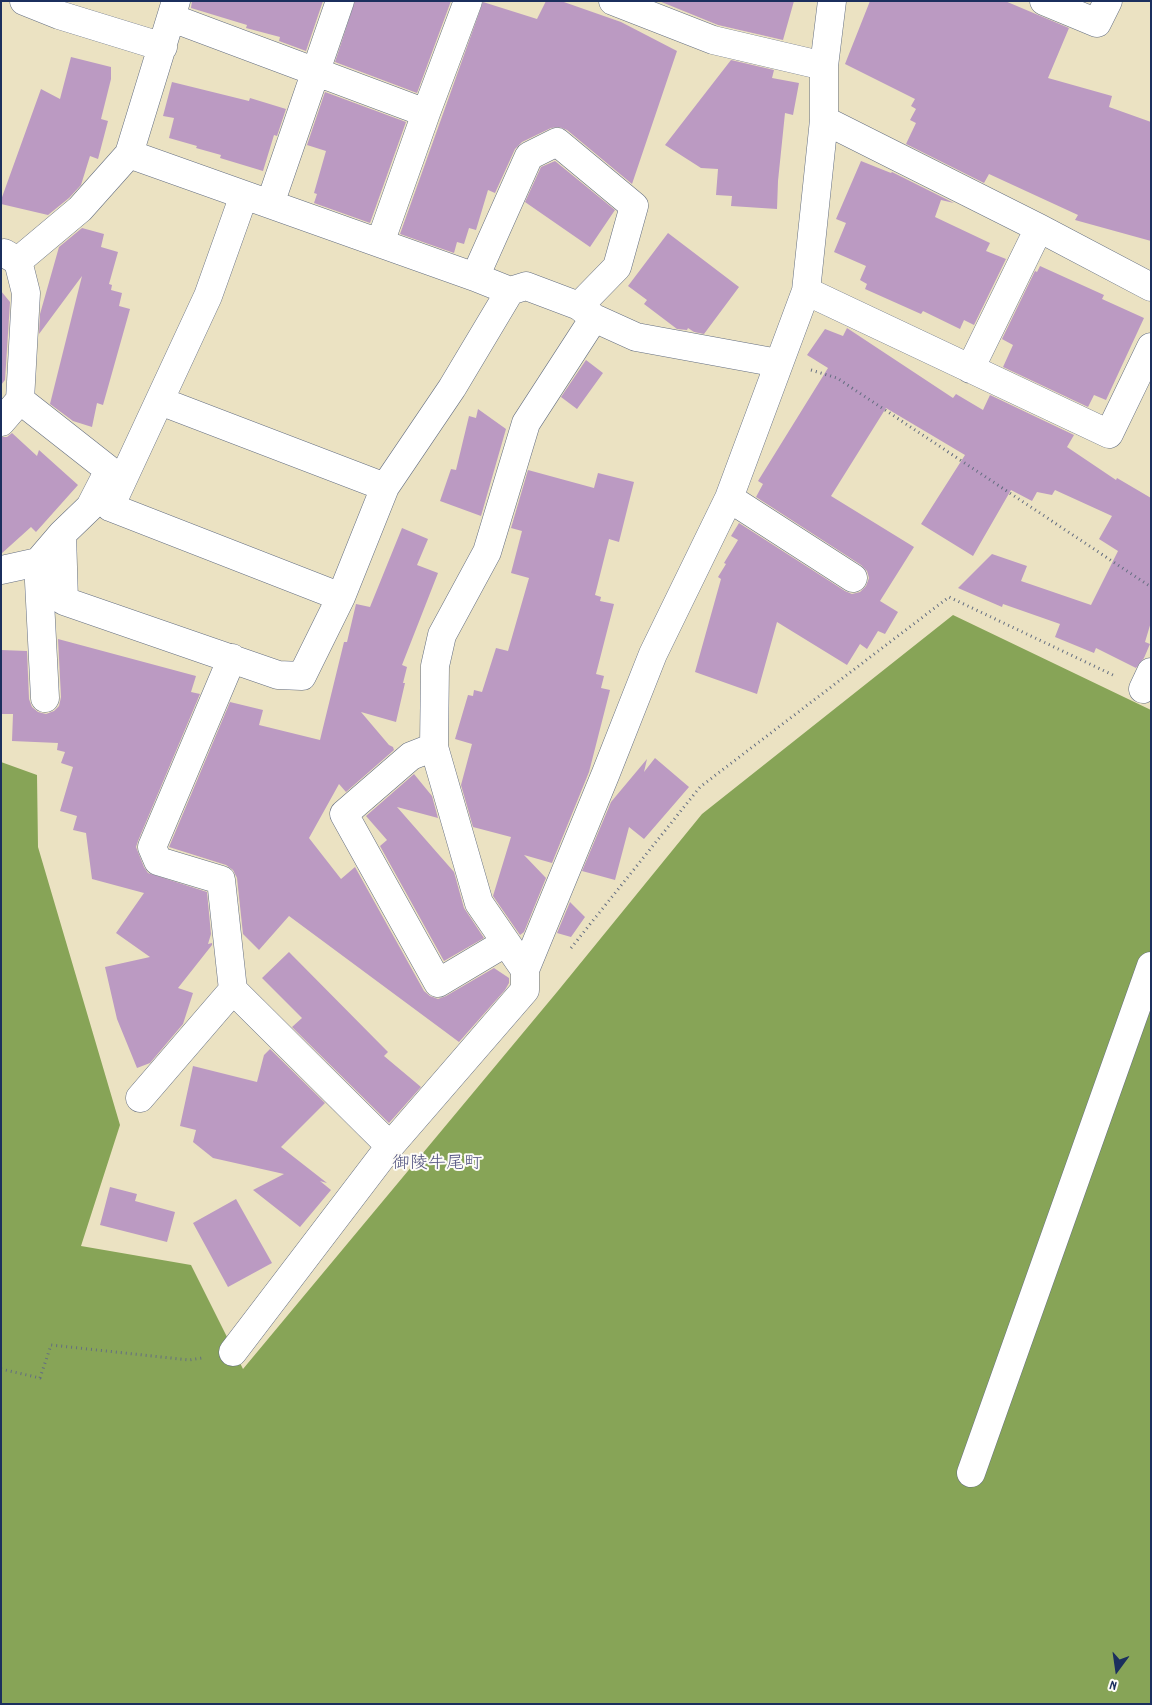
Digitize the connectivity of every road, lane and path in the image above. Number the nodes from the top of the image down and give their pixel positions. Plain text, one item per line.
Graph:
1 (24, 1) edge
2 (340, 1) edge
3 (468, 1) edge
4 (613, 1) edge
5 (832, 1) edge
6 (1044, 1) edge
7 (1108, 1) edge
8 (174, 10) edge
9 (163, 47) junction
10 (824, 66) junction
11 (314, 72) junction
12 (426, 113) junction
13 (824, 120) junction
14 (129, 154) junction
15 (244, 195) junction
16 (270, 204) junction
17 (1038, 228) junction
18 (380, 243) junction
19 (10, 256) edge
20 (475, 277) junction
21 (1151, 287) edge
22 (510, 291) junction
23 (806, 291) junction
24 (587, 312) junction
25 (1151, 348) edge
26 (778, 363) junction
27 (970, 369) junction
28 (20, 400) junction
29 (160, 401) junction
30 (1, 422) edge
31 (385, 487) junction
32 (729, 498) junction
33 (62, 534) junction
34 (38, 562) junction
35 (1, 570) edge
36 (853, 578) dead end
37 (1151, 587) edge
38 (341, 597) junction
39 (232, 658) junction
40 (1147, 681) edge
41 (45, 698) dead end
42 (434, 747) junction
43 (505, 943) junction
44 (570, 950) dead end
45 (1151, 966) edge
46 (525, 970) junction
47 (233, 990) junction
48 (140, 1098) dead end
49 (390, 1146) junction
50 (233, 1352) dead end
51 (189, 1360) dead end
52 (1, 1369) edge
53 (971, 1473) dead end

1 - 9 street
2 - 11 street
3 - 12 street
4 - 10 street
5 - 10 street
6 - 7 street
8 - 9 street
8 - 11 street
9 - 14 street
10 - 13 street
11 - 12 street
11 - 16 street
12 - 18 street
13 - 17 street
13 - 23 street
14 - 15 street
14 - 19 street
15 - 16 street
15 - 29 street
16 - 18 street
17 - 21 street
17 - 27 street
18 - 20 street
19 - 28 street
20 - 22 street
20 - 24 street
22 - 24 street
22 - 31 street
23 - 26 street
23 - 27 street
24 - 26 street
24 - 42 street
25 - 27 street
26 - 32 street
26 - 37 path
28 - 30 street
28 - 33 street
29 - 31 street
29 - 38 street
31 - 38 street
32 - 36 street
32 - 46 street
33 - 34 street
33 - 39 street
34 - 35 street
34 - 41 street
38 - 39 street
39 - 47 street
40 - 44 path
42 - 43 street
42 - 43 street
43 - 46 street
45 - 53 street
46 - 49 street
47 - 48 street
47 - 49 street
49 - 50 street
51 - 52 path

